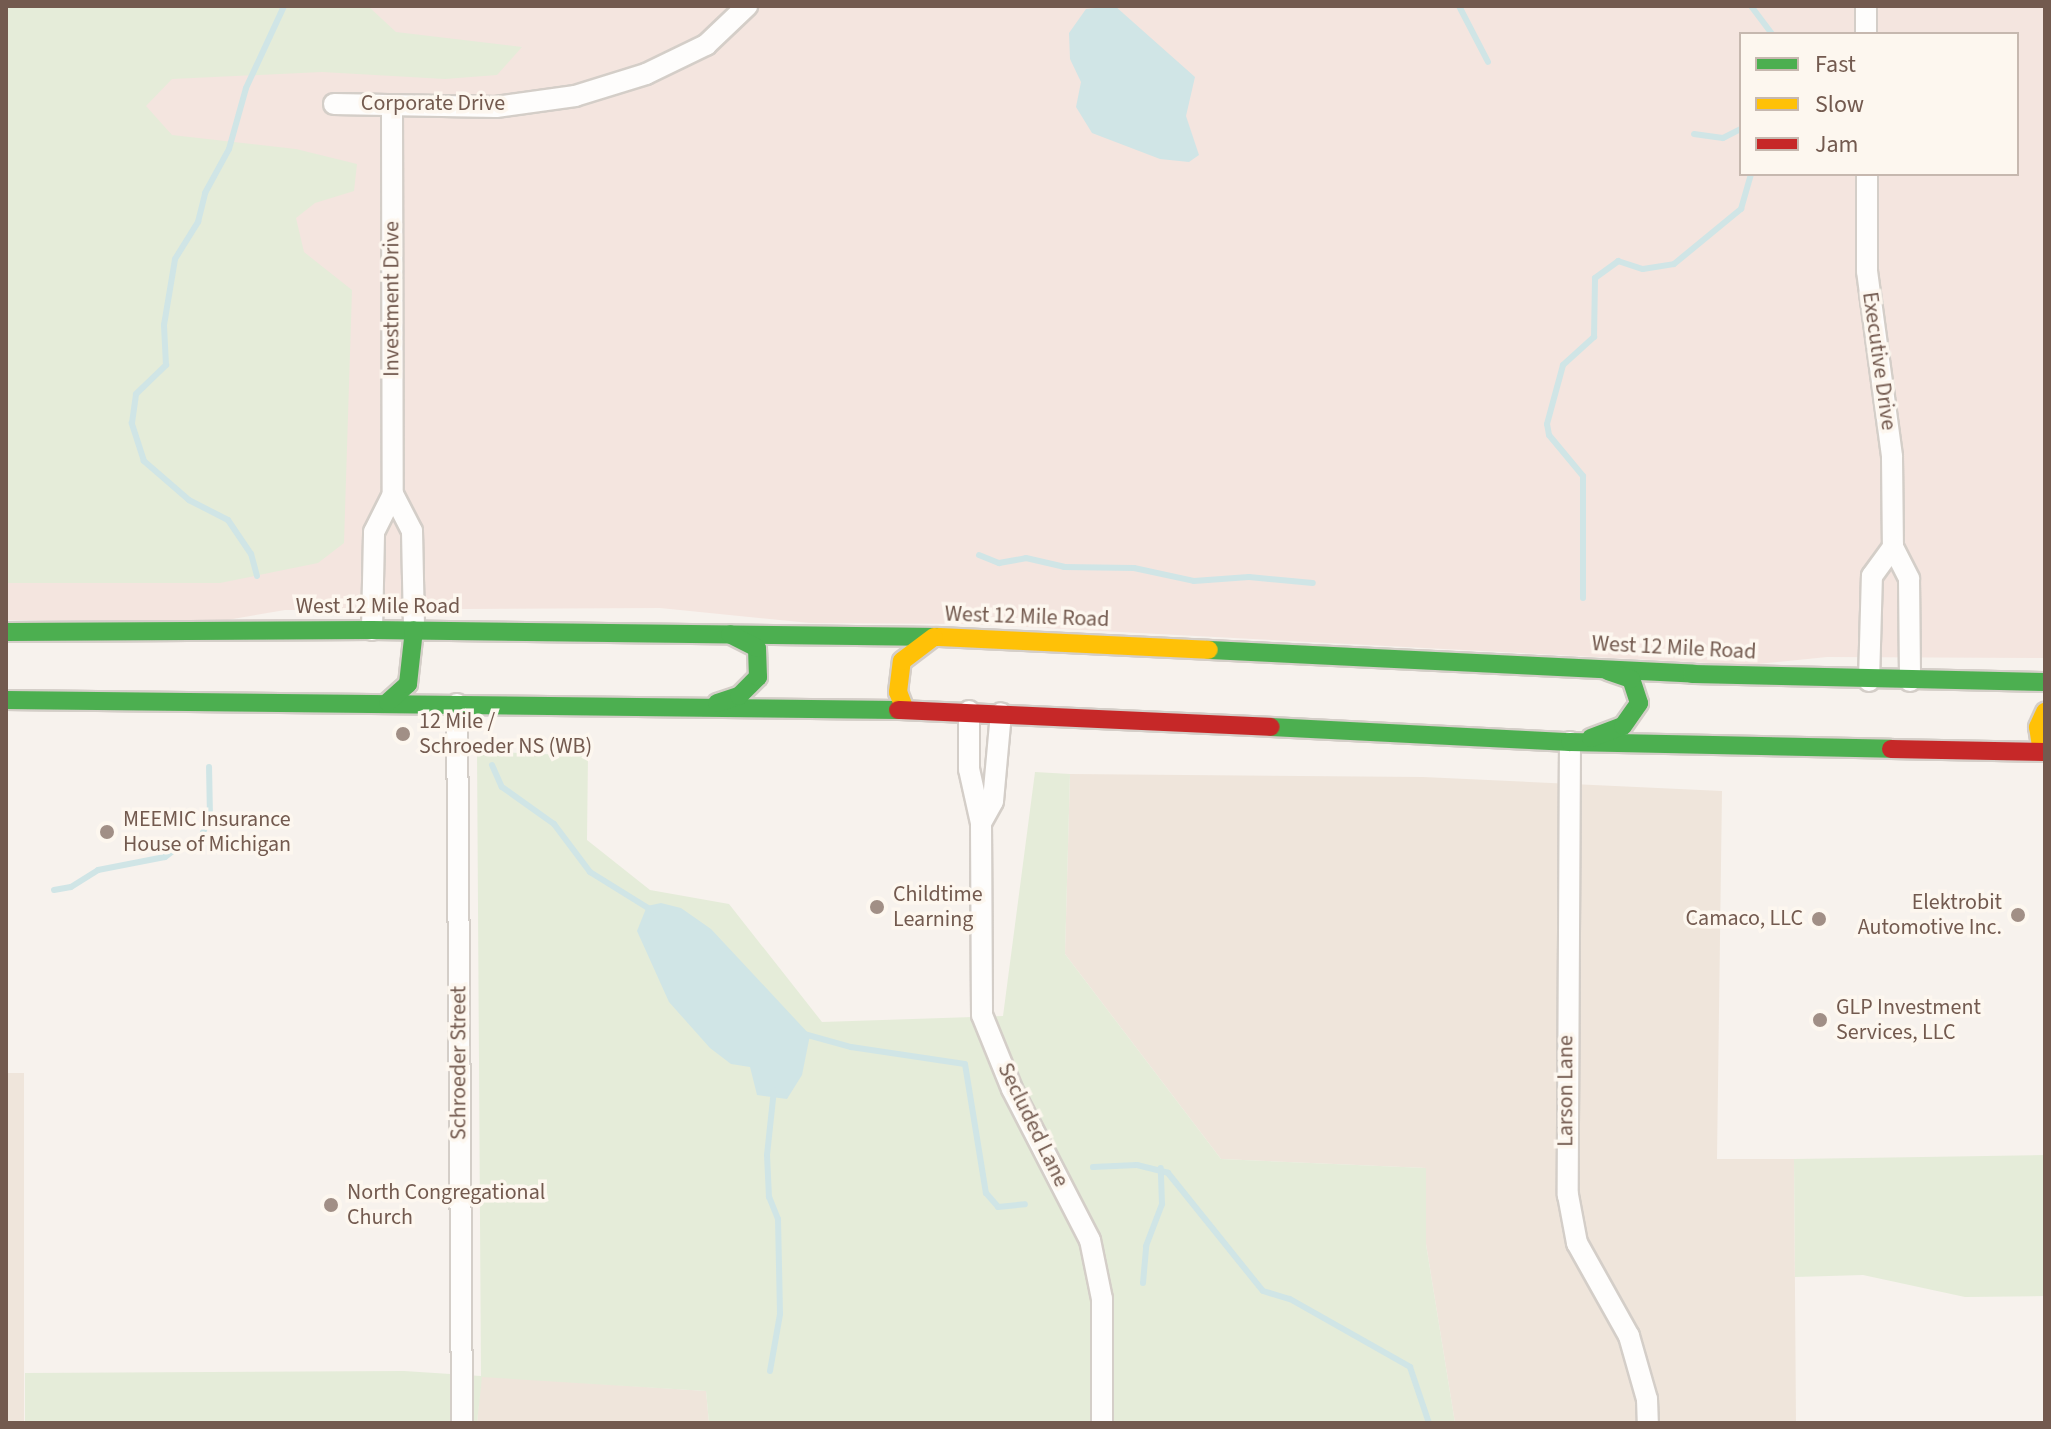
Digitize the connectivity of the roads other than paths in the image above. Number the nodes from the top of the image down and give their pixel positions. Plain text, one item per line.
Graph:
1 (747, 6) edge
2 (1866, 6) edge
3 (1866, 32) edge
4 (334, 104) dead end
5 (392, 105) junction
6 (1867, 176) edge
7 (393, 494) junction
8 (1893, 547) junction
9 (372, 630) junction
10 (414, 630) junction
11 (6, 632) edge
12 (725, 633) junction
13 (934, 637) junction
14 (1601, 668) junction
15 (1869, 681) junction
16 (1910, 681) junction
17 (2045, 682) edge
18 (6, 700) edge
19 (388, 702) junction
20 (457, 704) junction
21 (709, 706) junction
22 (905, 710) junction
23 (969, 711) junction
24 (2045, 712) edge
25 (1001, 713) junction
26 (1570, 742) junction
27 (2043, 752) edge
28 (981, 823) junction
29 (462, 1423) edge
30 (1102, 1423) edge
31 (1648, 1423) edge

1 - 5 street, Corporate Drive
2 - 3 street
4 - 5 street, Corporate Drive
5 - 7 street, Investment Drive
6 - 8 street, Executive Drive
7 - 9 street, Investment Drive
7 - 10 street, Investment Drive
8 - 15 street
8 - 16 street, Executive Drive
9 - 10 main road, West 12 Mile Road
9 - 11 main road, West 12 Mile Road
10 - 12 main road, West 12 Mile Road
10 - 19 main road
12 - 13 main road, West 12 Mile Road
12 - 21 main road
13 - 14 main road, West 12 Mile Road
13 - 22 main road
14 - 15 main road, West 12 Mile Road
14 - 26 main road
15 - 16 main road, West 12 Mile Road
16 - 17 main road, West 12 Mile Road
18 - 19 main road
19 - 20 main road
20 - 21 main road
20 - 29 street, Schroeder Street
21 - 22 main road
22 - 23 main road
23 - 25 main road
23 - 28 street, Secluded Lane
24 - 27 main road
25 - 26 main road
25 - 28 street, Secluded Lane
26 - 27 main road
26 - 31 street, Larson Lane
28 - 30 street, Secluded Lane

